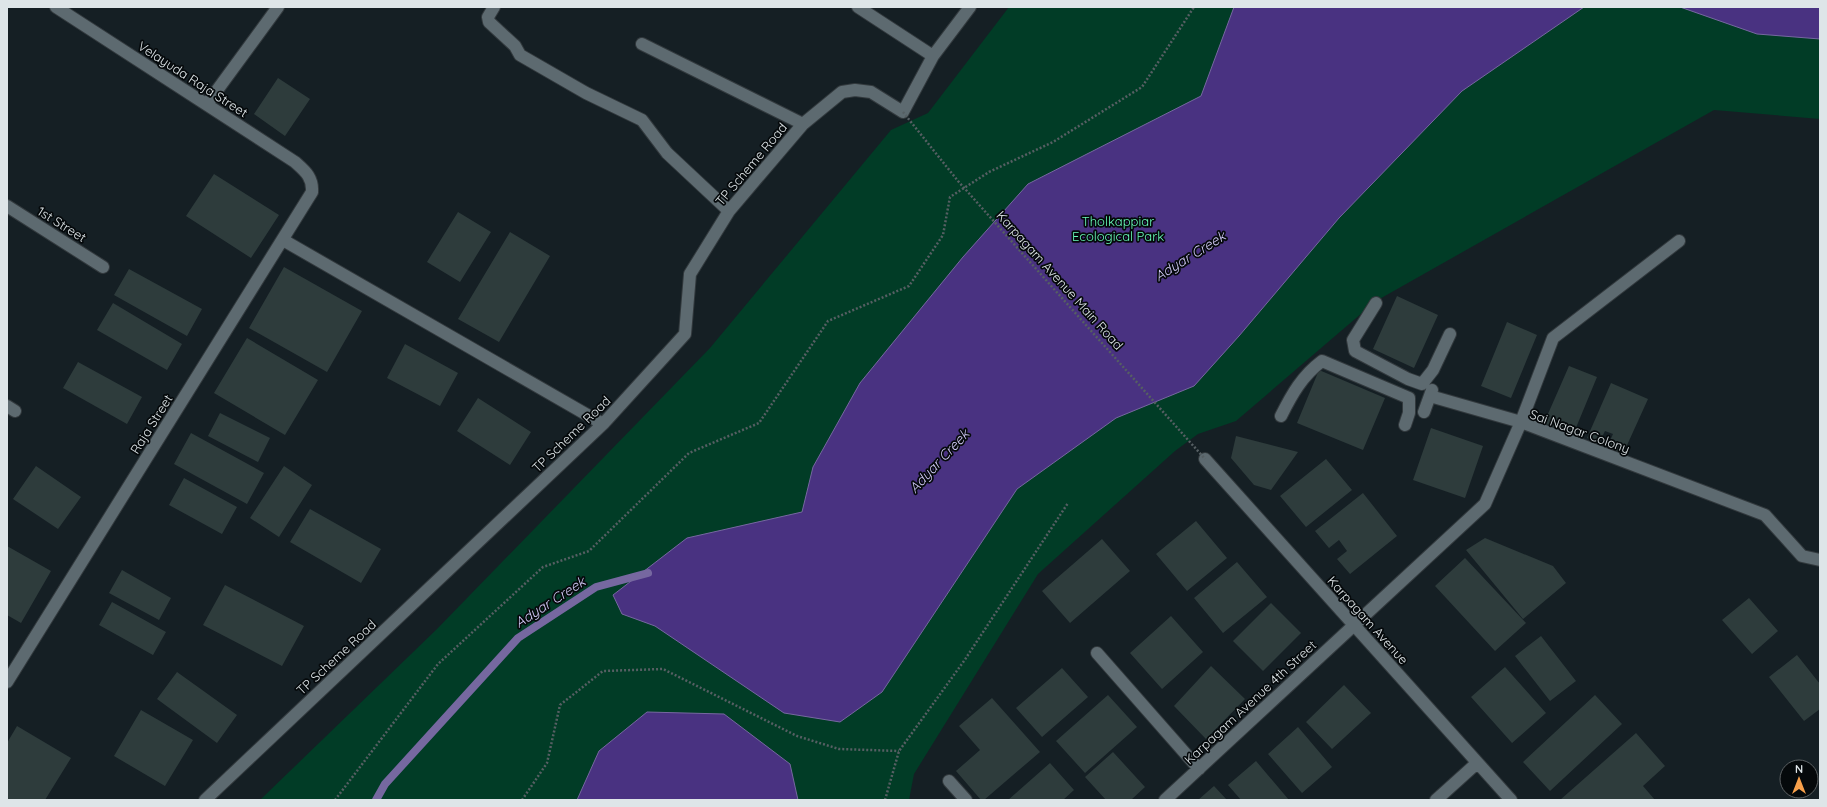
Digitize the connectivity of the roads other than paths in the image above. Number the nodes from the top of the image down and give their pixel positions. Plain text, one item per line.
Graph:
1 (56, 7) edge
2 (278, 7) edge
3 (494, 7) edge
4 (858, 7) edge
5 (970, 7) edge
6 (642, 44) dead end
7 (933, 56) junction
8 (207, 104) junction
9 (803, 124) junction
10 (311, 180) joint
11 (7, 206) edge
12 (729, 211) junction
13 (283, 240) junction
14 (1679, 241) dead end
15 (103, 266) dead end
16 (1376, 303) dead end
17 (1450, 334) dead end
18 (1422, 384) junction
19 (1408, 398) junction
20 (1427, 404) junction
21 (1281, 416) dead end
22 (1521, 422) junction
23 (603, 424) junction
24 (1405, 425) dead end
25 (1205, 459) road end
26 (1820, 560) edge
27 (1353, 624) junction
28 (1097, 653) dead end
29 (7, 682) edge
30 (1477, 763) junction
31 (1198, 769) junction
32 (949, 781) dead end
33 (205, 800) edge
34 (966, 800) edge
35 (1165, 800) edge
36 (1436, 800) edge
37 (1510, 800) edge

1 - 8 street, Velayuda Raja Street
2 - 8 street
3 - 12 street
4 - 7 street
5 - 7 street
6 - 9 street
7 - 9 street, TP Scheme Road
8 - 10 street, Velayuda Raja Street
9 - 12 street, TP Scheme Road
10 - 13 street, Raja Street
11 - 15 street, 1st Street
12 - 23 street, TP Scheme Road
13 - 23 street
13 - 29 street, Raja Street
14 - 22 street
16 - 18 street
17 - 18 street
18 - 20 street
19 - 20 street
19 - 21 street
19 - 24 street
20 - 22 street
22 - 26 street, Sai Nagar Colony
22 - 27 street, Sai Nagar Colony
23 - 33 street, TP Scheme Road
25 - 27 street, Karpagam Avenue
27 - 30 street, Karpagam Avenue
27 - 31 street, Karpagam Avenue 4th Street
28 - 31 street
30 - 36 street
30 - 37 street, Karpagam Avenue
31 - 35 street, Karpagam Avenue 4th Street
32 - 34 street

